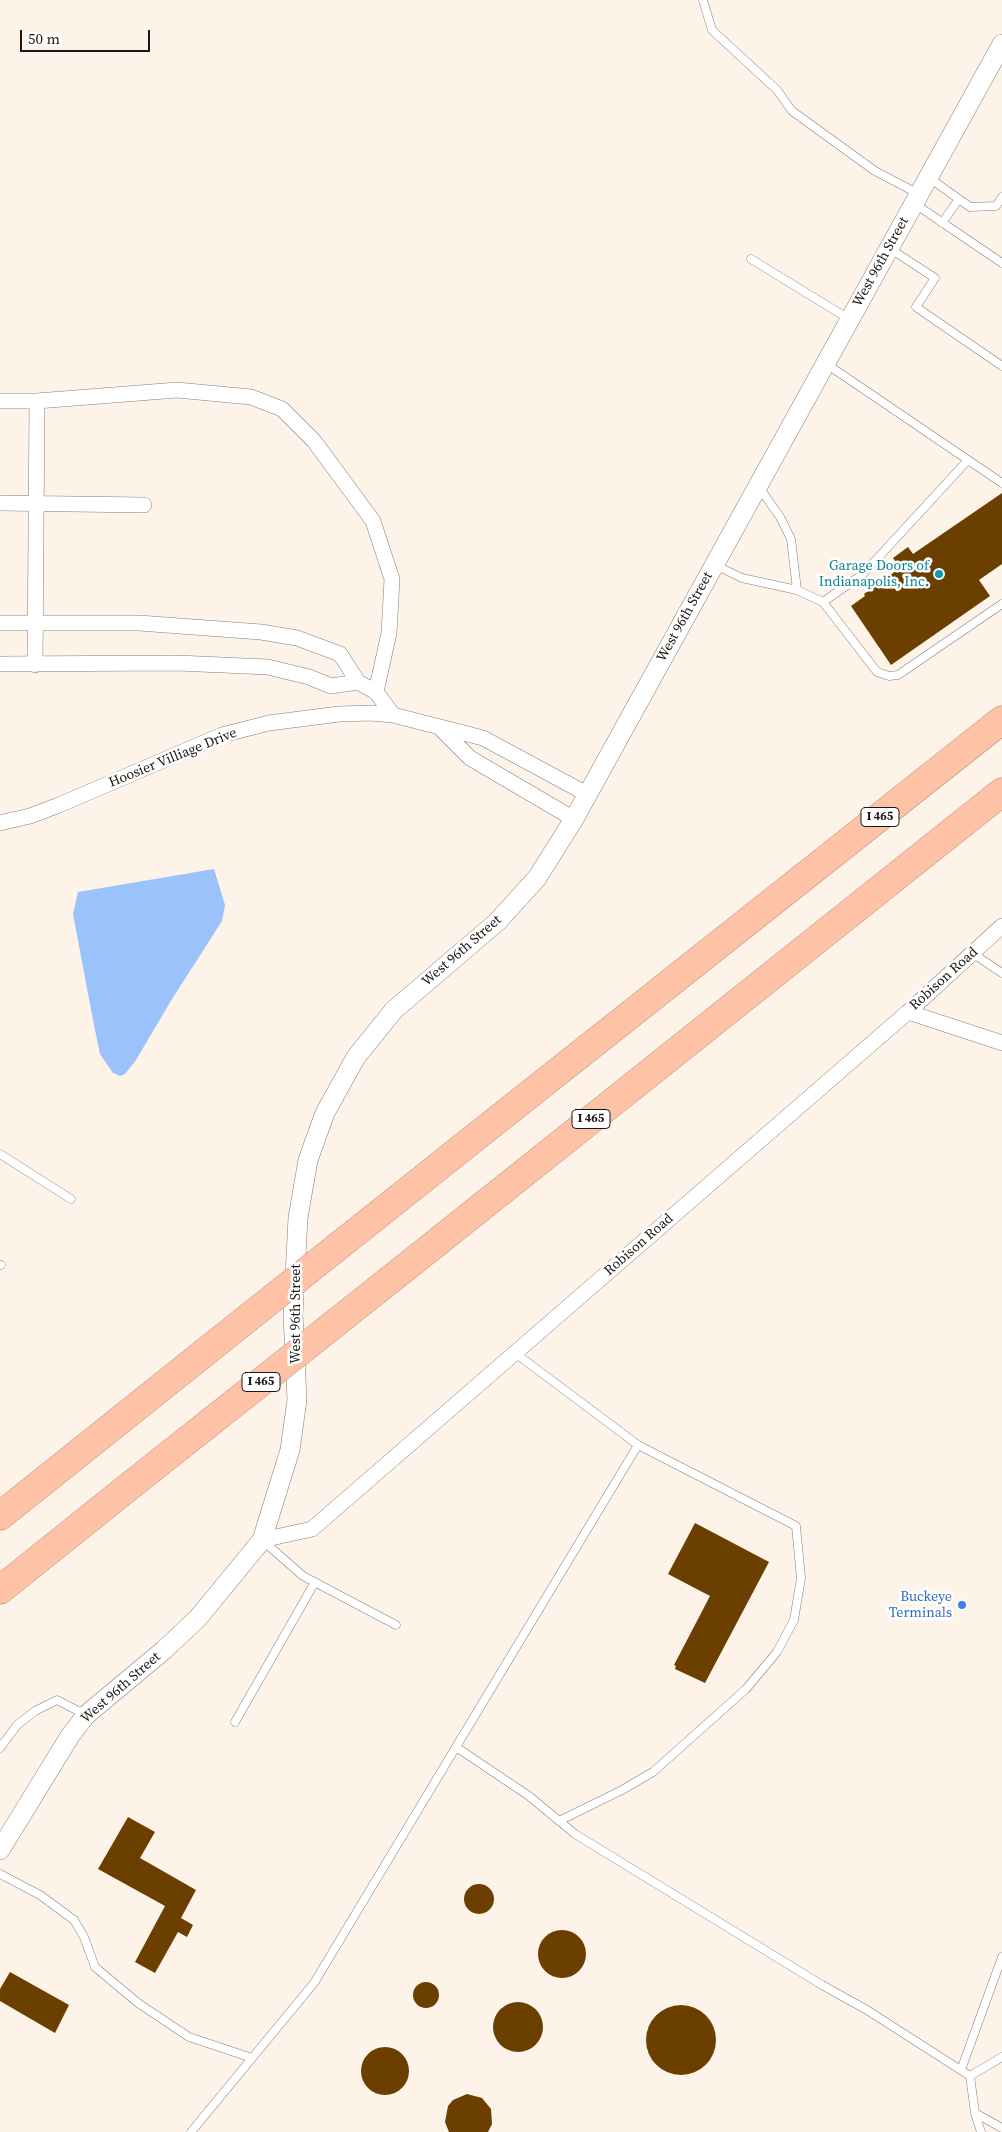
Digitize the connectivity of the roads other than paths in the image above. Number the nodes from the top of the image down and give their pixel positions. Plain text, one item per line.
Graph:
1 (702, 0) edge
2 (1001, 48) edge
3 (928, 177) junction
4 (1002, 197) edge
5 (916, 199) junction
6 (959, 199) junction
7 (942, 222) junction
8 (889, 248) junction
9 (751, 259) dead end
10 (1002, 264) edge
11 (850, 319) junction
12 (825, 364) junction
13 (1002, 366) edge
14 (0, 401) edge
15 (37, 401) junction
16 (968, 460) junction
17 (1002, 483) edge
18 (758, 485) junction
19 (0, 503) edge
20 (36, 504) junction
21 (144, 505) dead end
22 (714, 564) junction
23 (797, 590) junction
24 (823, 602) junction
25 (1002, 604) edge
26 (0, 623) edge
27 (34, 624) junction
28 (0, 664) edge
29 (35, 665) junction
30 (358, 682) junction
31 (376, 692) junction
32 (393, 715) junction
33 (1002, 720) edge
34 (439, 727) junction
35 (1002, 792) edge
36 (587, 794) junction
37 (574, 819) junction
38 (0, 823) edge
39 (1002, 926) edge
40 (972, 953) junction
41 (1002, 973) edge
42 (908, 1012) junction
43 (1002, 1043) edge
44 (0, 1154) edge
45 (71, 1199) dead end
46 (515, 1353) junction
47 (638, 1445) junction
48 (0, 1516) edge
49 (262, 1540) junction
50 (315, 1582) junction
51 (0, 1590) edge
52 (396, 1625) dead end
53 (86, 1715) junction
54 (235, 1722) dead end
55 (456, 1747) junction
56 (0, 1748) edge
57 (559, 1821) junction
58 (0, 1850) edge
59 (0, 1874) edge
60 (1002, 1956) edge
61 (1002, 2057) edge
62 (252, 2058) junction
63 (960, 2070) junction
64 (970, 2076) junction
65 (975, 2113) junction
66 (1002, 2128) edge
67 (191, 2132) edge
68 (981, 2132) edge

1 - 5 lane
2 - 3 street, West 96th Street
3 - 5 street, West 96th Street
3 - 6 lane
4 - 6 lane
5 - 7 lane
5 - 8 street, West 96th Street
6 - 7 lane
7 - 10 lane
8 - 11 street, West 96th Street
8 - 13 lane
9 - 11 lane
11 - 12 street, West 96th Street
12 - 16 lane
12 - 18 street, West 96th Street
14 - 15 street
15 - 20 street
15 - 31 street
16 - 17 lane
16 - 24 lane
18 - 22 street, West 96th Street
18 - 23 lane
19 - 20 street
20 - 21 street
20 - 27 street
22 - 23 lane
22 - 36 street, West 96th Street
23 - 24 lane
24 - 25 lane
26 - 27 street
27 - 29 street
27 - 30 street
28 - 29 street
29 - 30 street
30 - 31 street
31 - 32 street
32 - 34 street, Hoosier Villiage Drive
32 - 38 street, Hoosier Villiage Drive
33 - 48 highway, I 465, bridge
34 - 36 street, Hoosier Villiage Drive
34 - 37 street
35 - 51 highway, I 465, bridge
36 - 37 street, West 96th Street
37 - 49 street, West 96th Street
39 - 40 street, Robison Road
40 - 41 lane
40 - 42 street, Robison Road
42 - 43 street
42 - 46 street, Robison Road
44 - 45 lane
46 - 47 lane
46 - 49 street, Robison Road
47 - 55 lane
47 - 57 lane
49 - 50 lane
49 - 53 street, West 96th Street
50 - 52 lane
50 - 54 lane
53 - 56 lane
53 - 58 street, West 96th Street
55 - 57 lane
55 - 62 lane
57 - 63 lane
59 - 62 lane
60 - 63 lane
61 - 64 lane
62 - 67 lane
63 - 64 lane
64 - 65 lane
65 - 66 lane
65 - 68 lane

